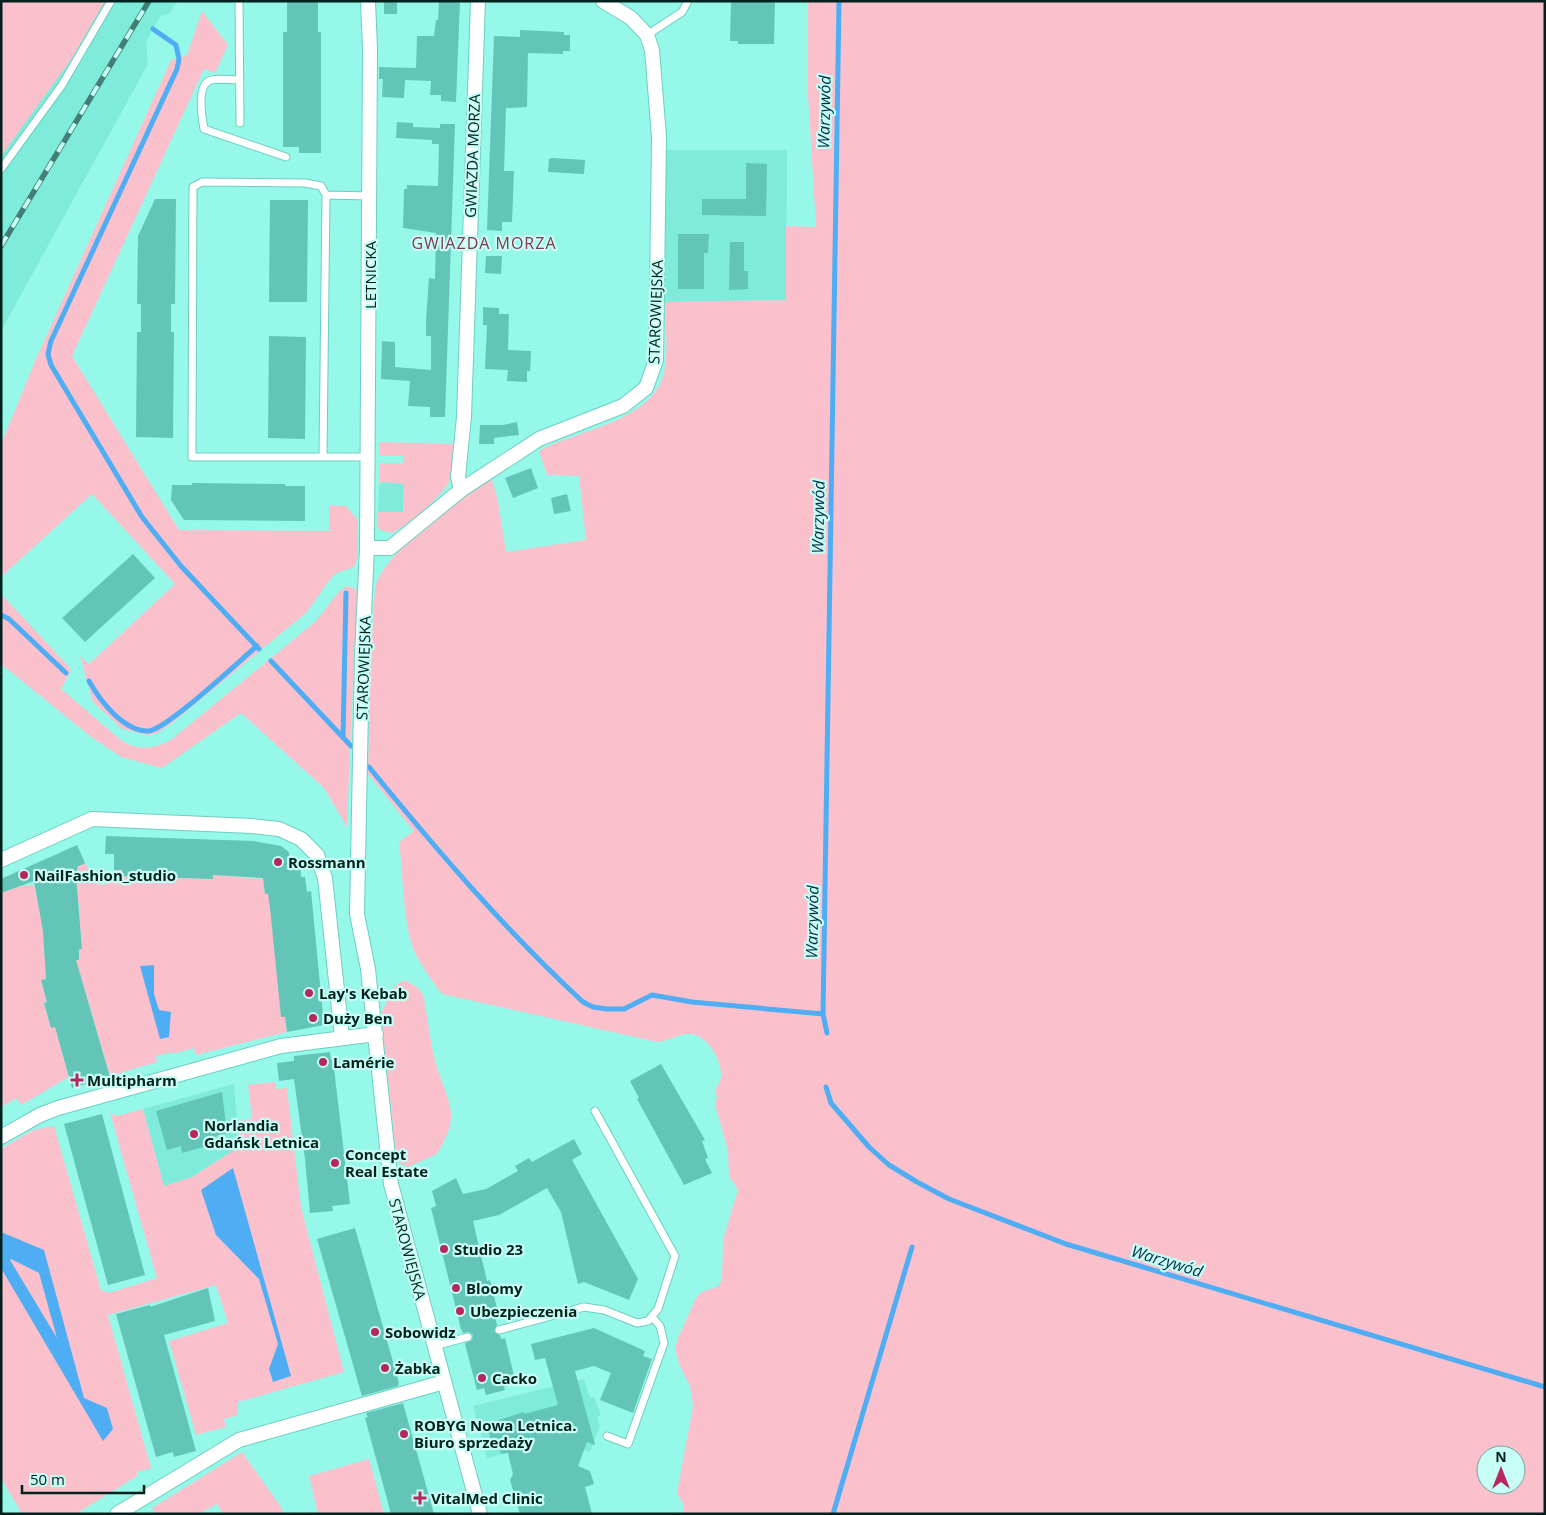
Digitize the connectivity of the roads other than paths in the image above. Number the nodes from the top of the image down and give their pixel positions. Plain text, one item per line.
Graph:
1 (111, 1) edge
2 (239, 1) edge
3 (368, 1) edge
4 (478, 1) edge
5 (603, 1) edge
6 (688, 1) edge
7 (647, 35) junction
8 (240, 80) junction
9 (240, 123) dead end
10 (286, 157) dead end
11 (1, 169) edge
12 (326, 195) junction
13 (370, 196) junction
14 (323, 456) junction
15 (368, 457) junction
16 (460, 490) junction
17 (367, 548) junction
18 (1, 860) edge
19 (376, 1034) junction
20 (342, 1037) junction
21 (595, 1111) dead end
22 (1, 1137) edge
23 (652, 1317) junction
24 (499, 1330) dead end
25 (468, 1337) dead end
26 (434, 1346) junction
27 (444, 1382) junction
28 (607, 1436) dead end
29 (117, 1514) edge
30 (480, 1514) edge

1 - 11 lane
2 - 8 lane
3 - 13 street, LETNICKA
4 - 16 street, GWIAZDA MORZA
5 - 7 street, STAROWIEJSKA
6 - 7 lane
7 - 16 street, STAROWIEJSKA
8 - 9 lane
8 - 10 lane
12 - 13 lane
12 - 14 lane
12 - 14 lane
13 - 15 street, LETNICKA
14 - 15 lane
15 - 17 street, LETNICKA
16 - 17 street, STAROWIEJSKA
17 - 19 street, STAROWIEJSKA
18 - 20 street
19 - 20 street
19 - 26 street, STAROWIEJSKA
20 - 22 street
21 - 23 lane
23 - 24 lane
23 - 28 lane
25 - 26 lane
26 - 27 street, STAROWIEJSKA
27 - 29 street
27 - 30 street, STAROWIEJSKA

